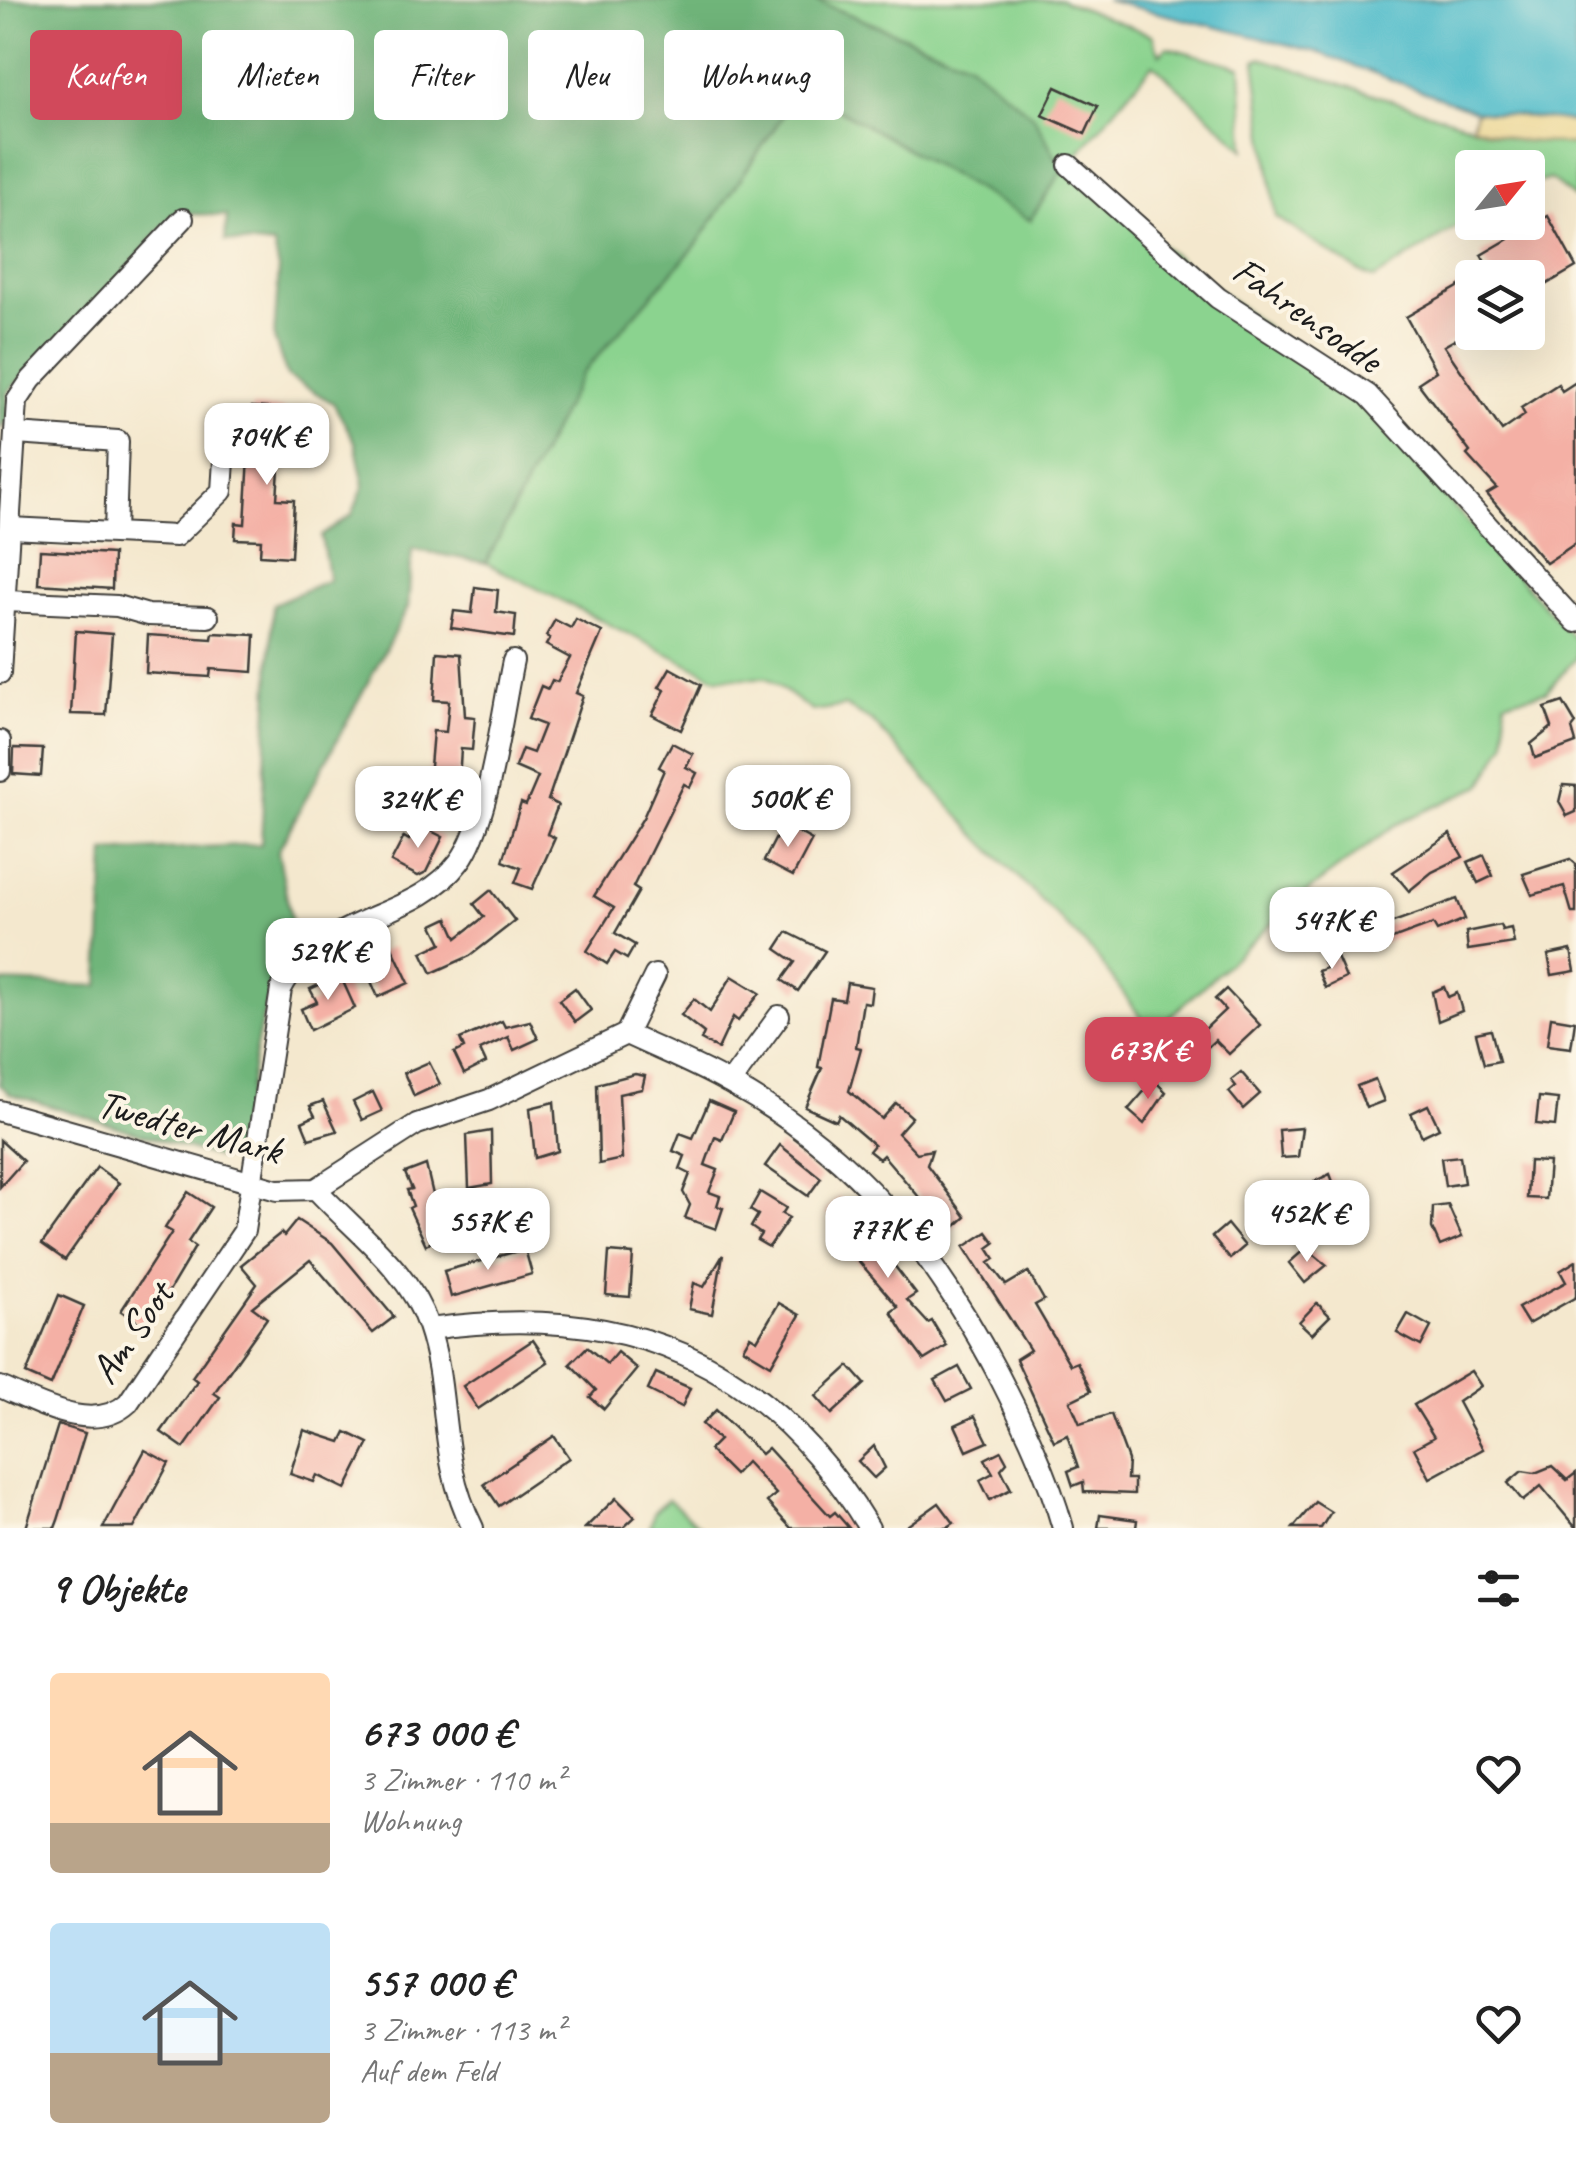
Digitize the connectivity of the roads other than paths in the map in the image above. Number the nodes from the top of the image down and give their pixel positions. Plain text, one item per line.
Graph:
1 (1068, 165) dead end
2 (183, 218) dead end
3 (226, 430) dead end
4 (9, 438) edge
5 (10, 528) junction
6 (115, 532) junction
7 (6, 601) junction
8 (208, 618) dead end
9 (1575, 621) edge
10 (513, 661) dead end
11 (0, 673) edge
12 (0, 741) edge
13 (0, 771) edge
14 (654, 976) dead end
15 (779, 1016) dead end
16 (626, 1034) junction
17 (730, 1083) junction
18 (0, 1111) edge
19 (251, 1182) junction
20 (316, 1190) junction
21 (430, 1329) junction
22 (0, 1387) edge
23 (472, 1528) edge
24 (869, 1528) edge
25 (1063, 1528) edge

1 - 9 street, Fahrensodde
2 - 4 street
3 - 6 street
4 - 5 street
4 - 6 street
5 - 6 street
5 - 7 street
7 - 8 street
7 - 11 street
10 - 19 street, Am Soot
12 - 13 street
14 - 16 street
15 - 17 street
16 - 17 street
16 - 20 street, Twedter Mark
17 - 25 street
18 - 19 street, Twedter Mark
19 - 20 street, Twedter Mark
19 - 22 street, Am Soot
20 - 21 street
21 - 23 street
21 - 24 street

